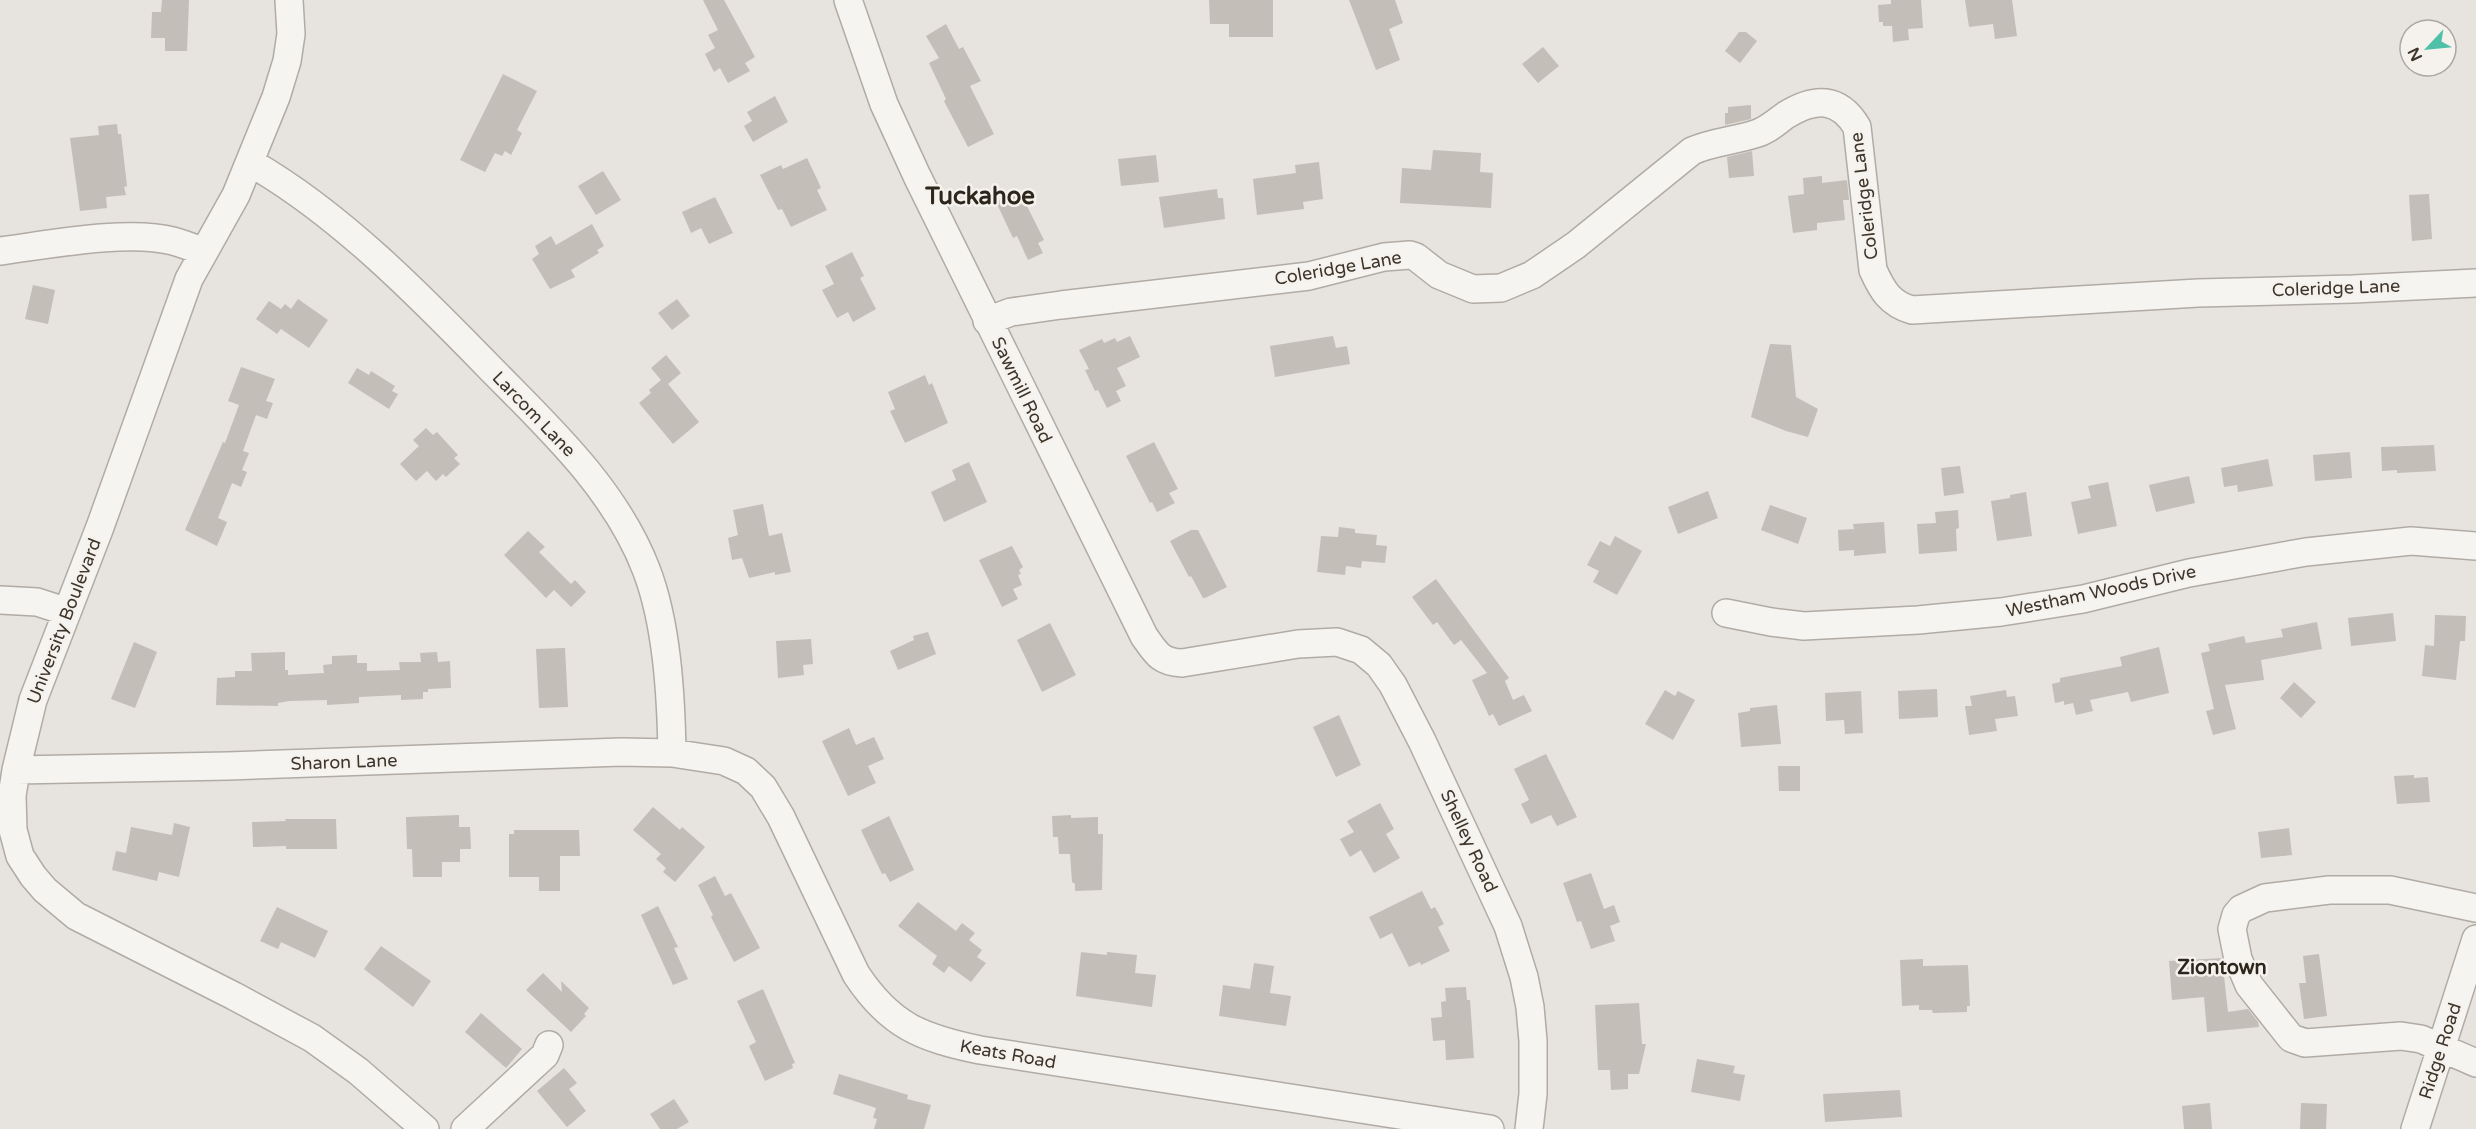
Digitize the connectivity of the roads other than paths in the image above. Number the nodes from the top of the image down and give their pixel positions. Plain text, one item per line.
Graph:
1 (289, 0) edge
2 (849, 0) edge
3 (251, 163) junction
4 (0, 251) edge
5 (204, 252) junction
6 (2476, 283) edge
7 (987, 321) junction
8 (2476, 546) edge
9 (0, 600) edge
10 (65, 611) junction
11 (1726, 613) dead end
12 (1283, 646) joint
13 (672, 753) junction
14 (16, 770) junction
15 (2476, 908) edge
16 (2476, 939) edge
17 (549, 1045) dead end
18 (2441, 1048) junction
19 (2476, 1063) edge
20 (425, 1129) edge
21 (465, 1129) edge
22 (1490, 1129) edge
23 (1528, 1129) edge
24 (2415, 1129) edge

1 - 3 street, University Boulevard
2 - 7 street, Sawmill Road
3 - 5 street, University Boulevard
3 - 13 street, Larcom Lane
4 - 5 street
5 - 10 street, University Boulevard
6 - 7 street, Coleridge Lane
7 - 12 street, Sawmill Road
8 - 11 street, Westham Woods Drive
9 - 10 street
10 - 14 street, University Boulevard
12 - 23 street, Shelley Road
13 - 14 street, Sharon Lane
13 - 22 street, Keats Road
14 - 20 street, University Boulevard
15 - 18 street
16 - 18 street, Ridge Road
17 - 21 street
18 - 19 street
18 - 24 street, Ridge Road

